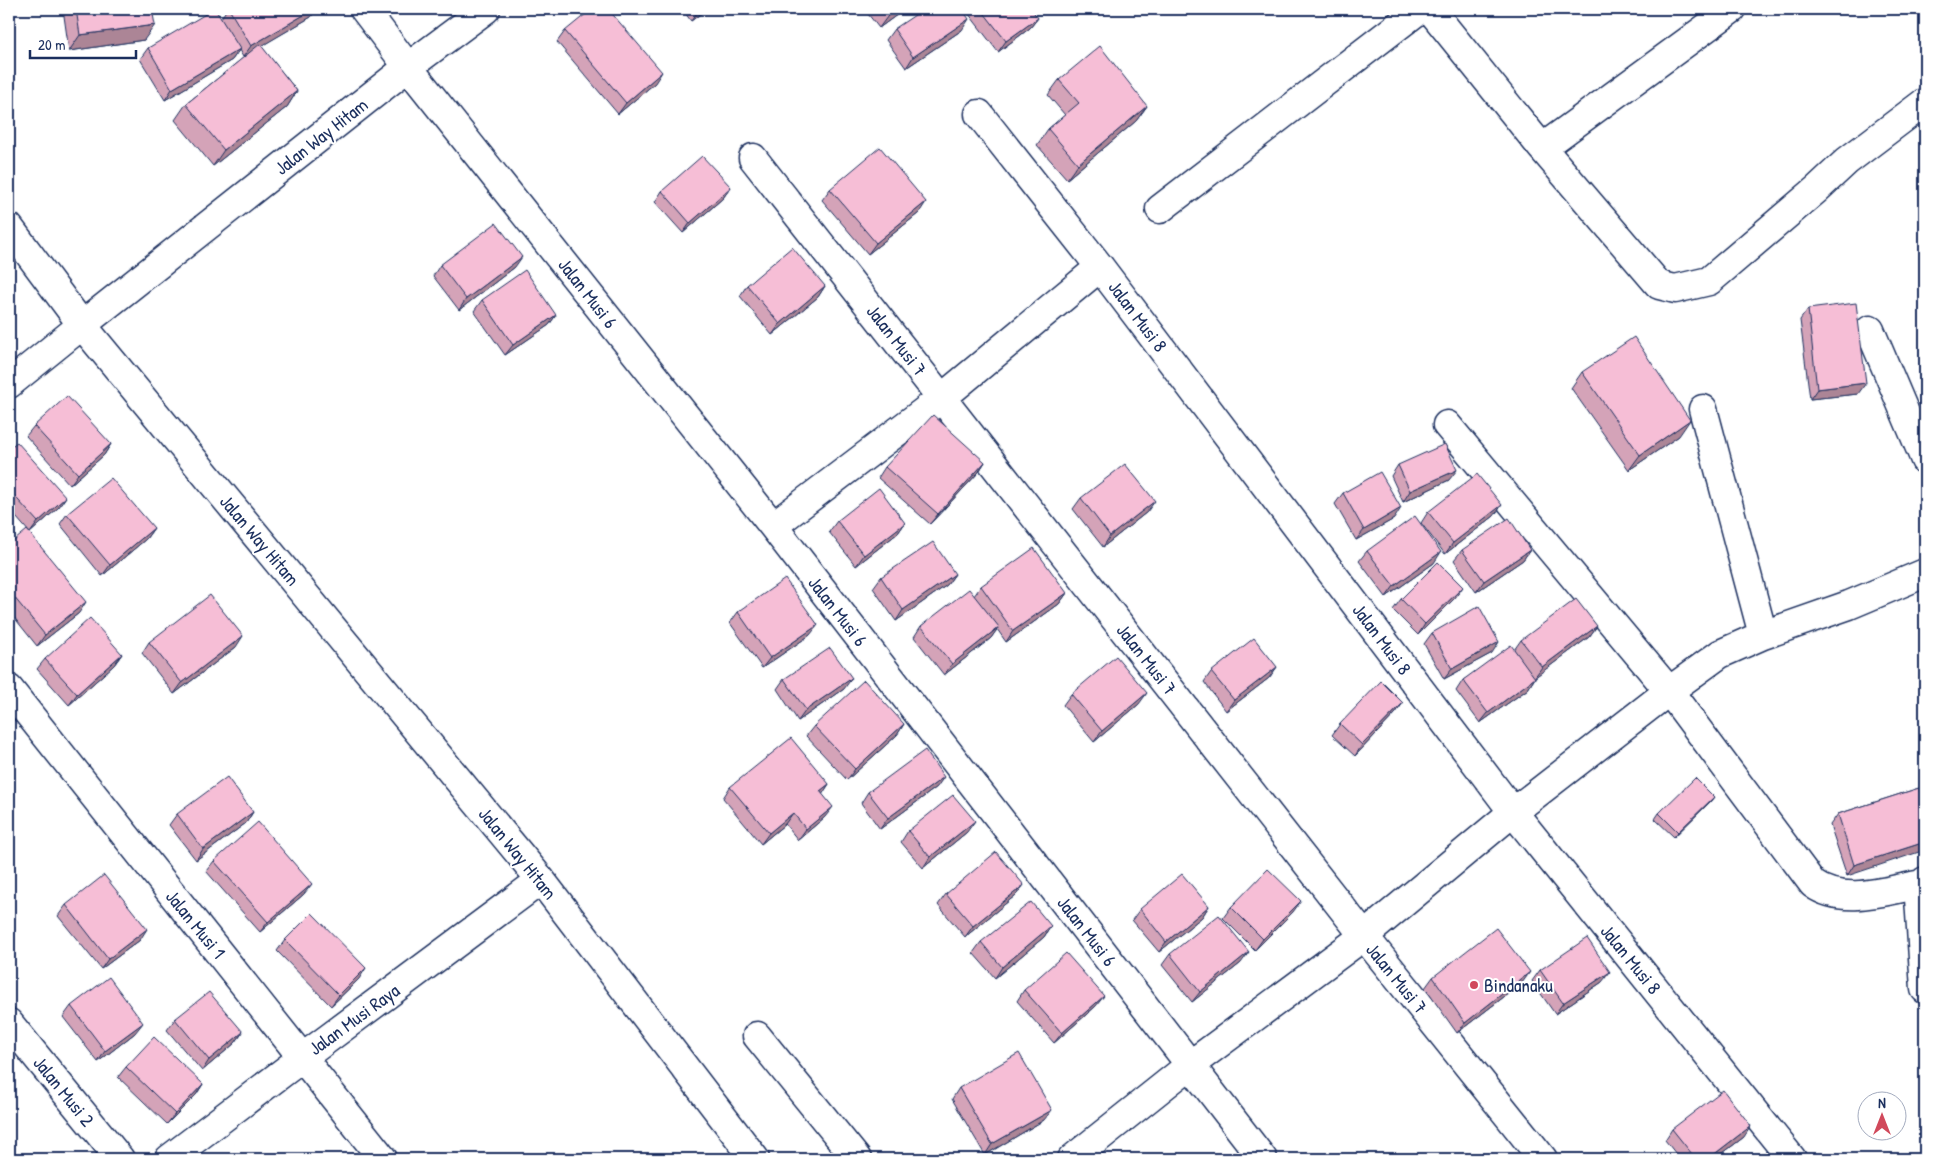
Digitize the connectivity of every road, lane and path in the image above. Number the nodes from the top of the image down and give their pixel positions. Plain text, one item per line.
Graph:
1 (364, 9) edge
2 (486, 9) edge
3 (1420, 9) edge
4 (1430, 9) edge
5 (1732, 9) edge
6 (408, 67) junction
7 (1925, 102) edge
8 (979, 114) dead end
9 (1542, 148) junction
10 (753, 158) dead end
11 (1160, 209) dead end
12 (9, 227) edge
13 (1100, 267) junction
14 (82, 325) junction
15 (1870, 330) dead end
16 (9, 384) edge
17 (943, 397) junction
18 (1703, 409) dead end
19 (1447, 425) dead end
20 (1925, 460) edge
21 (773, 526) junction
22 (1925, 573) edge
23 (1762, 635) junction
24 (9, 689) edge
25 (1669, 691) junction
26 (1513, 812) junction
27 (542, 880) junction
28 (1924, 883) edge
29 (1364, 936) junction
30 (1925, 989) edge
31 (9, 1023) edge
32 (758, 1036) dead end
33 (302, 1058) junction
34 (1190, 1064) junction
35 (120, 1159) edge
36 (169, 1159) edge
37 (383, 1159) edge
38 (755, 1159) edge
39 (857, 1159) edge
40 (1072, 1159) edge
41 (1263, 1159) edge
42 (1543, 1159) edge
43 (1792, 1159) edge

1 - 6 street, Jalan Musi 6
2 - 6 street, Jalan Way Hitam
3 - 11 street
4 - 9 street
5 - 9 street
6 - 14 street, Jalan Way Hitam
6 - 21 street, Jalan Musi 6
7 - 9 street
8 - 13 street, Jalan Musi 8
10 - 17 street, Jalan Musi 7
12 - 14 street
13 - 17 street
13 - 26 street, Jalan Musi 8
14 - 16 street
14 - 27 street, Jalan Way Hitam
15 - 20 street
17 - 21 street
17 - 29 street, Jalan Musi 7
18 - 23 street
19 - 25 street
21 - 34 street, Jalan Musi 6
22 - 23 street
23 - 25 street
24 - 33 street, Jalan Musi 1
25 - 26 street
25 - 28 street
26 - 29 street
26 - 43 street, Jalan Musi 8
27 - 33 street, Jalan Musi Raya
27 - 38 street, Jalan Way Hitam
28 - 30 street
29 - 34 street
29 - 42 street, Jalan Musi 7
31 - 35 street, Jalan Musi 2
32 - 39 street
33 - 36 street, Jalan Musi Raya
33 - 37 street, Jalan Musi 1
34 - 40 street
34 - 41 street, Jalan Musi 6

